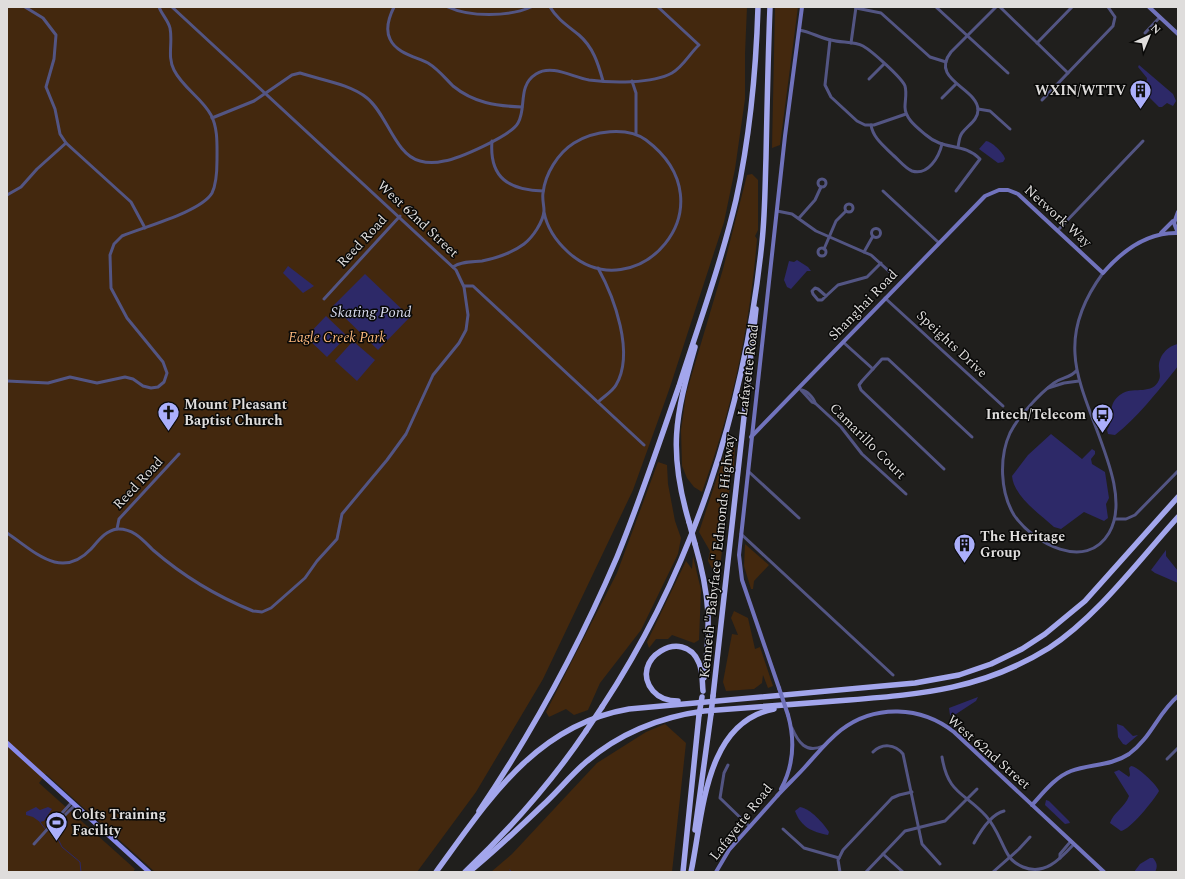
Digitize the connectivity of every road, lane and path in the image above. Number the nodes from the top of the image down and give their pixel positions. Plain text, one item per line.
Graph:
1 (25, 7) edge
2 (159, 7) edge
3 (172, 7) edge
4 (394, 7) edge
5 (448, 7) edge
6 (531, 7) edge
7 (550, 7) edge
8 (658, 7) edge
9 (758, 7) edge
10 (770, 7) edge
11 (802, 7) edge
12 (856, 7) edge
13 (936, 7) edge
14 (996, 7) edge
15 (1000, 7) edge
16 (1072, 7) edge
17 (1108, 7) edge
18 (1150, 7) edge
19 (1160, 17) junction
20 (799, 30) junction
21 (1144, 32) dead end
22 (1178, 34) edge
23 (968, 36) junction
24 (830, 40) junction
25 (851, 43) junction
26 (1037, 43) junction
27 (946, 62) junction
28 (884, 64) junction
29 (1008, 73) dead end
30 (1068, 73) junction
31 (603, 80) junction
32 (869, 80) dead end
33 (632, 81) junction
34 (956, 84) junction
35 (266, 94) junction
36 (942, 98) dead end
37 (1042, 100) dead end
38 (522, 106) junction
39 (978, 109) junction
40 (906, 114) junction
41 (212, 118) junction
42 (871, 125) junction
43 (1010, 129) dead end
44 (636, 134) junction
45 (492, 141) junction
46 (1143, 142) dead end
47 (66, 144) junction
48 (942, 144) junction
49 (958, 147) junction
50 (821, 187) dead end
51 (543, 191) junction
52 (883, 191) dead end
53 (956, 191) dead end
54 (992, 191) joint
55 (7, 195) edge
56 (777, 211) junction
57 (846, 211) dead end
58 (544, 212) junction
59 (1178, 212) edge
60 (400, 216) junction
61 (799, 218) junction
62 (1174, 220) junction
63 (145, 228) junction
64 (1058, 230) junction
65 (1178, 233) edge
66 (1161, 234) junction
67 (873, 236) dead end
68 (829, 237) junction
69 (762, 242) junction
70 (938, 242) junction
71 (824, 249) dead end
72 (864, 252) junction
73 (881, 263) junction
74 (453, 267) junction
75 (598, 268) junction
76 (1103, 273) junction
77 (892, 274) dead end
78 (464, 286) junction
79 (826, 296) junction
80 (885, 298) junction
81 (324, 299) dead end
82 (706, 308) junction
83 (843, 342) junction
84 (872, 369) junction
85 (1077, 370) junction
86 (7, 381) edge
87 (1079, 381) junction
88 (1048, 388) junction
89 (800, 389) junction
90 (598, 402) junction
91 (1003, 406) dead end
92 (752, 437) junction
93 (972, 437) dead end
94 (644, 445) dead end
95 (179, 454) dead end
96 (944, 469) dead end
97 (748, 471) junction
98 (1178, 471) edge
99 (906, 494) dead end
100 (1178, 497) edge
101 (1178, 517) edge
102 (799, 518) dead end
103 (1115, 519) junction
104 (117, 529) junction
105 (7, 533) edge
106 (741, 534) junction
107 (893, 675) dead end
108 (702, 694) junction
109 (778, 696) junction
110 (1178, 696) edge
111 (798, 704) junction
112 (789, 720) junction
113 (7, 743) edge
114 (826, 744) junction
115 (1178, 748) edge
116 (873, 752) dead end
117 (942, 757) dead end
118 (1166, 759) dead end
119 (728, 765) dead end
120 (800, 773) junction
121 (977, 788) dead end
122 (912, 792) junction
123 (777, 796) junction
124 (966, 800) junction
125 (73, 803) junction
126 (769, 805) junction
127 (1032, 805) junction
128 (1004, 811) dead end
129 (990, 821) junction
130 (471, 825) junction
131 (750, 827) junction
132 (918, 827) junction
133 (783, 830) dead end
134 (1030, 837) dead end
135 (974, 843) dead end
136 (1072, 843) junction
137 (34, 844) dead end
138 (883, 854) junction
139 (1010, 857) junction
140 (839, 858) junction
141 (940, 864) dead end
142 (1039, 871) edge
143 (149, 872) edge
144 (436, 872) edge
145 (465, 872) edge
146 (469, 872) edge
147 (683, 872) edge
148 (691, 872) edge
149 (717, 872) edge
150 (840, 872) edge
151 (866, 872) edge
152 (903, 872) edge
153 (993, 872) edge
154 (1104, 872) edge

1 - 47 street
2 - 41 street
3 - 35 street, West 62nd Street
4 - 38 street
5 - 6 street
7 - 31 street
8 - 33 street
9 - 82 highway
10 - 69 highway
11 - 20 street, Lafayette Road
12 - 25 street
12 - 27 street
13 - 23 street
14 - 23 street
15 - 26 street
16 - 26 street
17 - 30 street
18 - 19 street
19 - 21 street
19 - 22 street
20 - 24 street
20 - 56 street, Lafayette Road
23 - 27 street
23 - 29 street
24 - 25 street
24 - 42 street
25 - 28 street
26 - 30 street
27 - 34 street
28 - 32 street
28 - 40 street
30 - 37 street
31 - 33 street
31 - 38 street
33 - 44 street
34 - 36 street
34 - 39 street
35 - 41 street
35 - 45 street
35 - 60 street, West 62nd Street
38 - 45 street
39 - 43 street
39 - 49 street
40 - 42 street
40 - 48 street
41 - 63 street
42 - 48 street
44 - 51 street
44 - 75 street
45 - 51 street
46 - 64 street
47 - 55 street
47 - 63 street
48 - 49 street
49 - 53 street
50 - 61 street
51 - 58 street
52 - 70 street
54 - 64 street, Network Way
54 - 70 street, Shanghai Road
56 - 61 street
56 - 92 street, Lafayette Road
57 - 68 street
58 - 74 street
58 - 75 street
59 - 62 street
60 - 74 street, West 62nd Street
60 - 81 street, Reed Road
61 - 68 street
62 - 65 street
62 - 66 street
63 - 86 street
64 - 76 street, Network Way
65 - 66 street
66 - 76 street
67 - 72 street
68 - 71 street
68 - 72 street
69 - 145 highway, bridge
69 - 148 highway, Kenneth "Babyface" Edmonds Highway, bridge
70 - 80 street, Shanghai Road
72 - 73 street
73 - 77 street
73 - 79 street
74 - 78 street, West 62nd Street
75 - 90 street
76 - 85 street
78 - 90 street
78 - 104 street
79 - 79 street
80 - 83 street, Shanghai Road
80 - 91 street, Speights Drive
82 - 108 highway, Kenneth "Babyface" Edmonds Highway, bridge
82 - 130 highway
83 - 84 street
83 - 89 street, Shanghai Road
84 - 93 street
84 - 96 street
85 - 87 street
85 - 88 street
87 - 88 street
87 - 103 street
88 - 103 street
89 - 92 street, Shanghai Road
89 - 99 street, Camarillo Court
90 - 94 street
92 - 97 street, Lafayette Road
95 - 104 street, Reed Road
97 - 102 street
97 - 106 street, Lafayette Road
98 - 103 street
100 - 109 highway
101 - 111 highway
104 - 105 street, Reed Road
106 - 107 street
106 - 112 street, Lafayette Road, bridge
108 - 109 highway
108 - 147 highway, Kenneth "Babyface" Edmonds Highway, bridge
109 - 130 highway
110 - 127 street
111 - 146 highway
111 - 148 highway
112 - 114 street
112 - 123 street, Lafayette Road
113 - 125 main road
114 - 120 street, West 62nd Street
114 - 127 street, West 62nd Street
115 - 118 street
116 - 122 street
117 - 124 street
119 - 131 street
120 - 123 street
120 - 126 street
121 - 124 street
122 - 132 street
122 - 140 street
123 - 126 street, Lafayette Road
124 - 129 street
124 - 132 street
125 - 137 street
125 - 143 main road
126 - 131 street, Lafayette Road
127 - 136 street, West 62nd Street
128 - 129 street
129 - 135 street
129 - 139 street
130 - 144 highway
131 - 149 street, Lafayette Road
132 - 138 street
132 - 141 street
133 - 140 street
134 - 139 street
136 - 142 street
136 - 154 street, West 62nd Street
138 - 151 street
138 - 152 street
139 - 142 street
139 - 153 street
140 - 150 street

